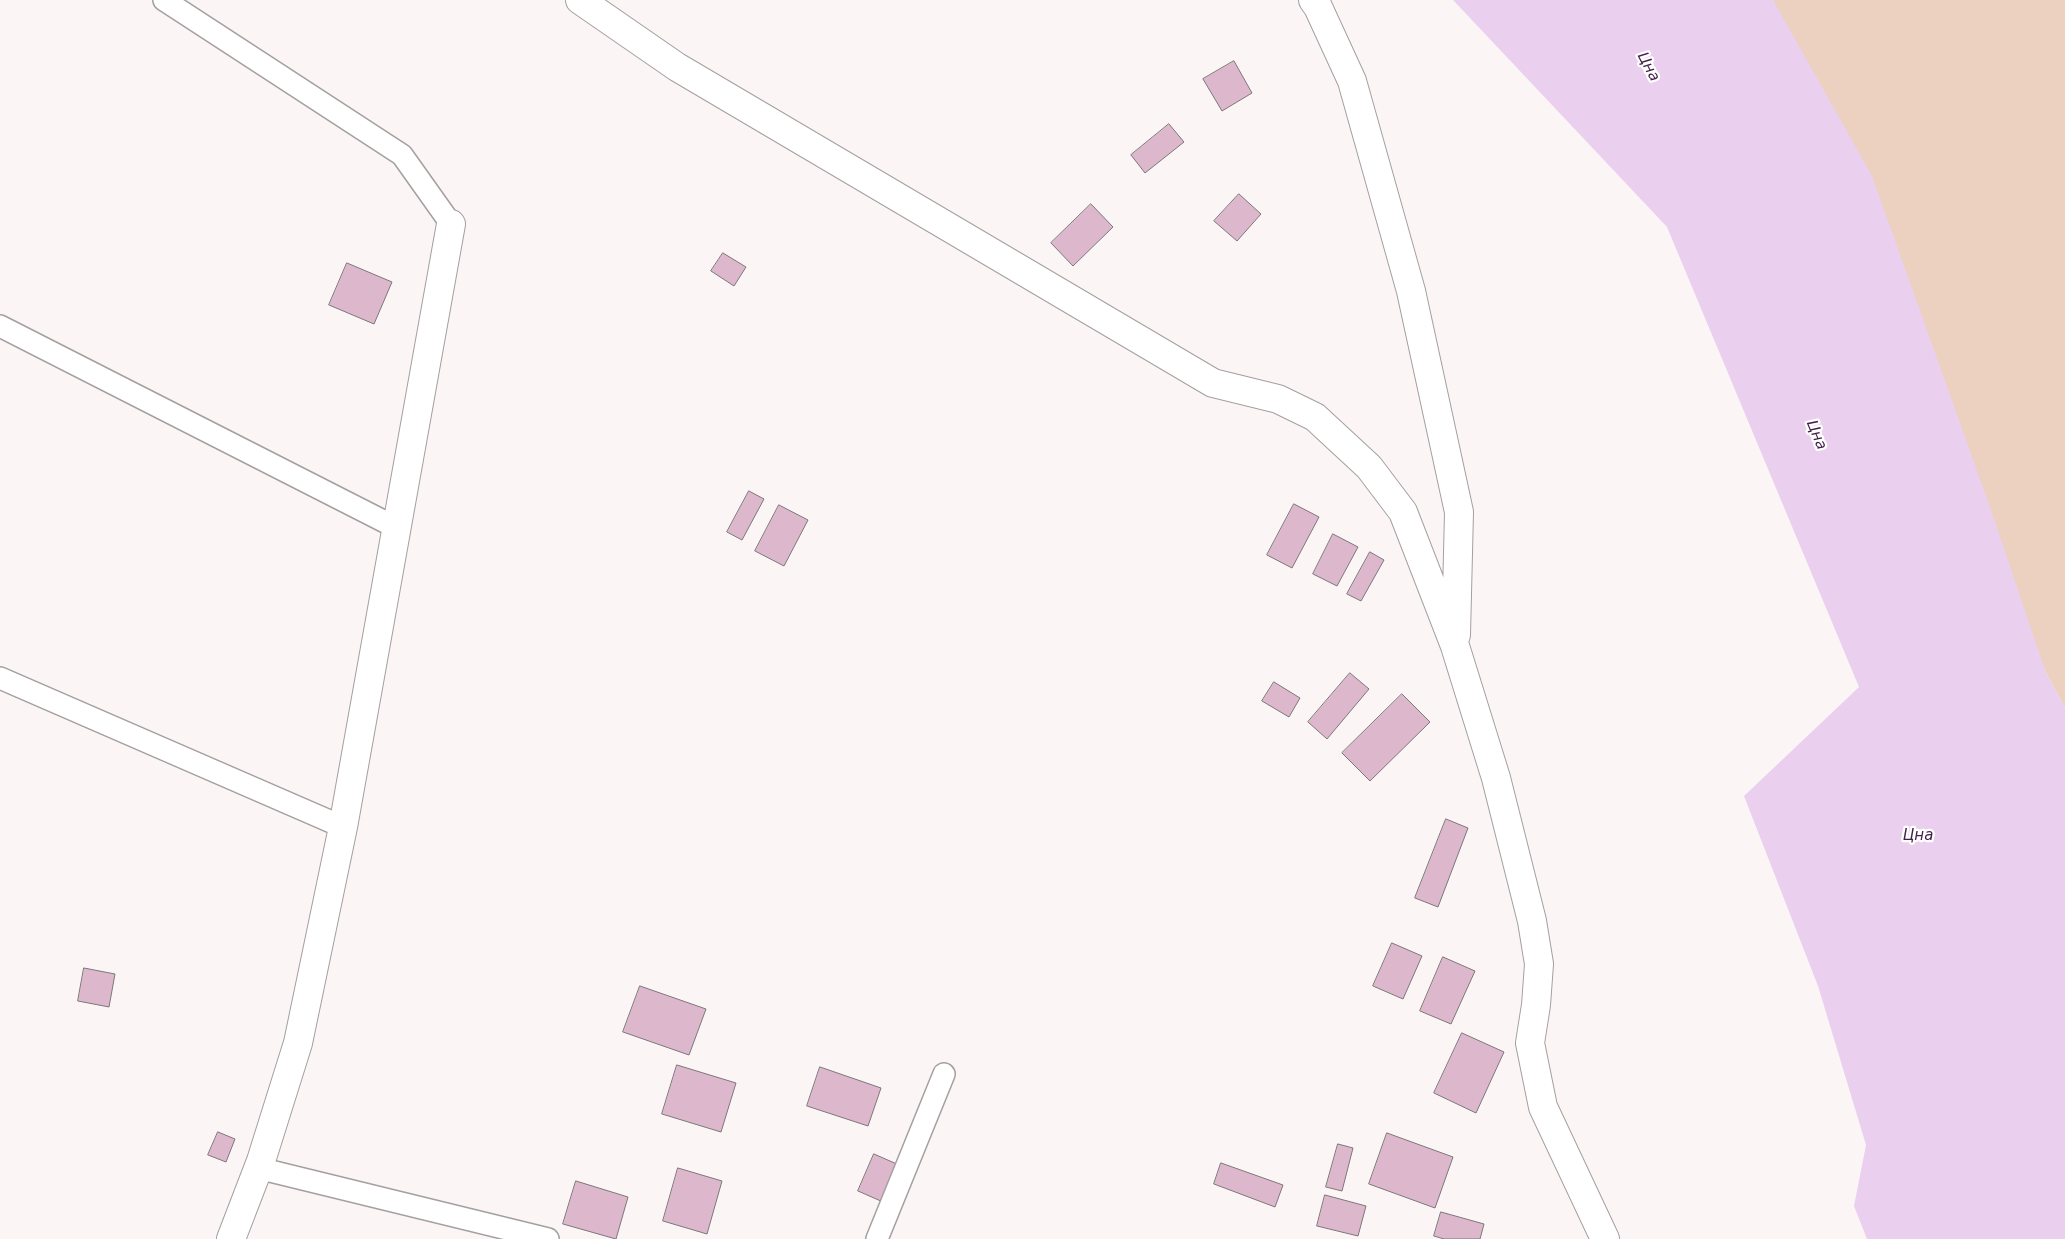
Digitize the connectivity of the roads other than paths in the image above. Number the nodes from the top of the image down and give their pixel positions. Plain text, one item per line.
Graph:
1 (580, 0) edge
2 (1313, 0) edge
3 (170, 1) edge
4 (451, 224) joint
5 (0, 326) edge
6 (396, 528) junction
7 (1456, 646) junction
8 (0, 678) edge
9 (343, 827) junction
10 (944, 1074) dead end
11 (258, 1168) junction
12 (231, 1239) edge
13 (548, 1239) edge
14 (877, 1239) edge
15 (1605, 1239) edge

1 - 7 street
2 - 7 street
3 - 4 lane
4 - 6 street
5 - 6 lane
6 - 9 street
7 - 15 street
8 - 9 lane
9 - 11 street
10 - 14 lane
11 - 12 street
11 - 13 lane

